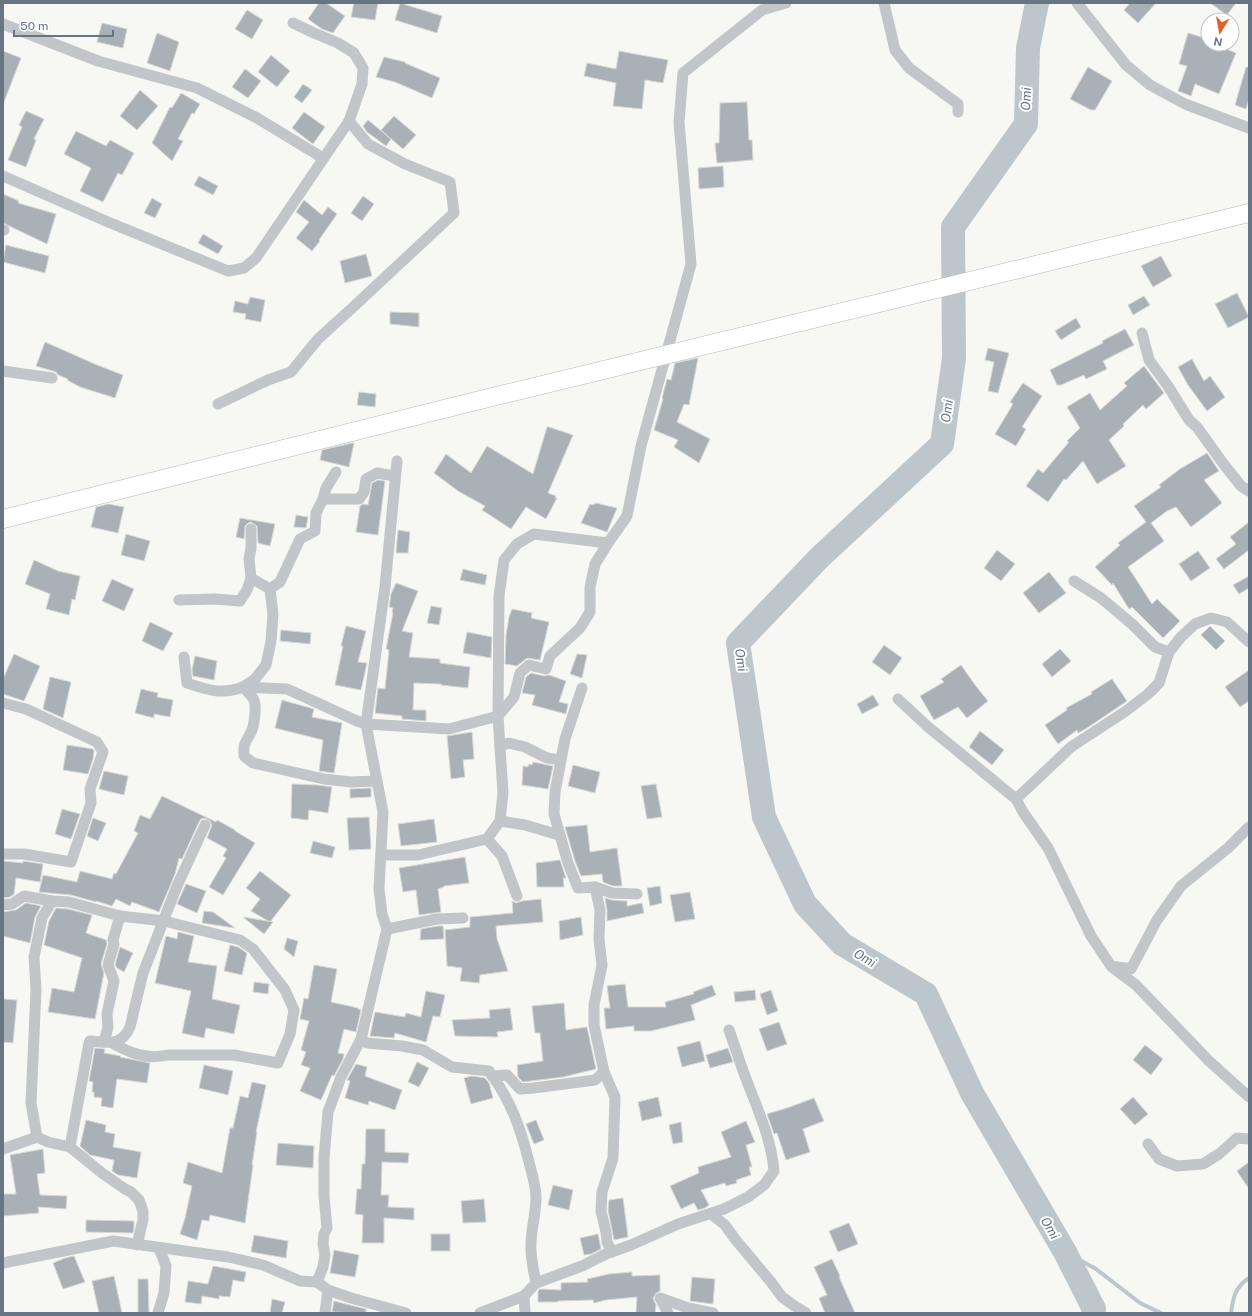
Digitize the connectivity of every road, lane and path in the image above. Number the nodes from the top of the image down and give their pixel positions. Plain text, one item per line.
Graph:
1 (786, 3) edge
2 (884, 3) edge
3 (1076, 3) edge
4 (293, 22) dead end
5 (3, 24) edge
6 (958, 112) dead end
7 (349, 121) junction
8 (1249, 128) edge
9 (323, 158) junction
10 (3, 176) edge
11 (1249, 213) edge
12 (1142, 334) dead end
13 (3, 371) edge
14 (52, 378) dead end
15 (218, 404) dead end
16 (397, 461) dead end
17 (336, 472) dead end
18 (395, 476) junction
19 (1249, 491) edge
20 (323, 499) junction
21 (3, 519) edge
22 (251, 529) dead end
23 (608, 542) junction
24 (251, 578) junction
25 (1074, 580) dead end
26 (270, 589) junction
27 (179, 600) dead end
28 (1249, 642) edge
29 (1169, 652) junction
30 (184, 657) dead end
31 (243, 687) junction
32 (582, 688) dead end
33 (898, 699) dead end
34 (3, 703) edge
35 (498, 716) junction
36 (366, 724) junction
37 (500, 746) junction
38 (561, 760) junction
39 (376, 780) junction
40 (1016, 799) junction
41 (500, 822) junction
42 (205, 825) dead end
43 (1249, 827) edge
44 (559, 835) junction
45 (487, 839) junction
46 (3, 854) edge
47 (381, 855) junction
48 (595, 887) junction
49 (637, 894) dead end
50 (517, 896) dead end
51 (52, 901) junction
52 (3, 905) edge
53 (120, 916) junction
54 (463, 918) dead end
55 (164, 921) junction
56 (387, 929) junction
57 (1111, 966) junction
58 (729, 1030) dead end
59 (361, 1039) junction
60 (108, 1042) junction
61 (604, 1072) junction
62 (492, 1076) junction
63 (1249, 1097) edge
64 (37, 1137) junction
65 (1249, 1139) edge
66 (1148, 1144) dead end
67 (70, 1147) junction
68 (3, 1149) edge
69 (711, 1214) junction
70 (138, 1245) junction
71 (159, 1248) junction
72 (612, 1252) junction
73 (3, 1263) edge
74 (317, 1282) junction
75 (536, 1283) junction
76 (328, 1290) junction
77 (524, 1296) junction
78 (158, 1313) edge
79 (325, 1313) edge
80 (406, 1313) edge
81 (480, 1313) edge
82 (525, 1313) edge
83 (668, 1313) edge
84 (713, 1313) edge
85 (806, 1313) edge

1 - 23 street
2 - 6 street
3 - 8 street
4 - 7 street
5 - 9 street
7 - 9 street
7 - 15 street
9 - 10 street
11 - 21 highway
12 - 19 street
13 - 14 street
16 - 18 street
17 - 20 street
18 - 20 street
18 - 36 street
20 - 26 street
22 - 24 street
23 - 35 street
23 - 35 street
24 - 26 street
24 - 27 street
25 - 29 street
26 - 31 street
28 - 29 street
29 - 40 street
30 - 31 street
31 - 36 street
31 - 39 street
32 - 38 street
33 - 40 street
34 - 46 street
35 - 36 street
35 - 37 street
36 - 39 street
37 - 38 street
37 - 41 street
38 - 44 street
39 - 47 street
40 - 57 street
41 - 44 street
41 - 45 street
42 - 55 street
43 - 57 street
44 - 48 street
45 - 47 street
45 - 50 street
47 - 56 street
48 - 49 street
48 - 61 street
51 - 52 street
51 - 53 street
51 - 64 street
53 - 55 street
53 - 60 street
54 - 56 street
55 - 60 street
55 - 60 street
56 - 59 street
57 - 63 street
58 - 69 street
59 - 62 street
59 - 74 street
60 - 67 street
61 - 62 street
61 - 72 street
62 - 75 street
64 - 67 street
64 - 68 street
65 - 66 street
67 - 70 street
69 - 72 street
69 - 85 street
70 - 71 street
70 - 73 street
71 - 74 street
71 - 78 street
72 - 75 street
74 - 76 street
75 - 77 street
76 - 79 street
76 - 80 street
77 - 81 street
77 - 82 street
83 - 84 street

